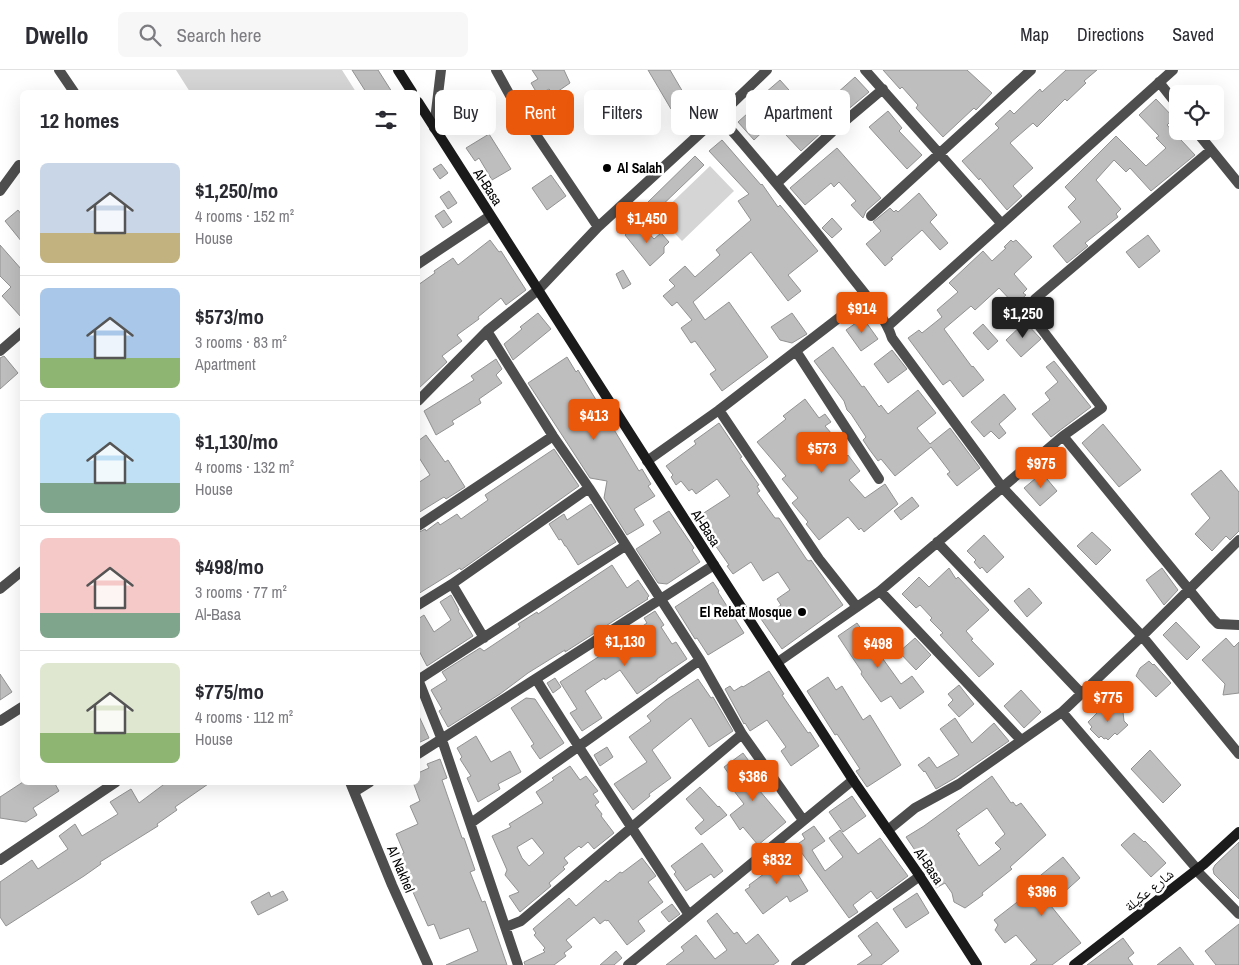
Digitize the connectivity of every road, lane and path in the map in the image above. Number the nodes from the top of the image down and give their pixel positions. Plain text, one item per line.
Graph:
1 (59, 70) edge
2 (398, 70) edge
3 (441, 70) edge
4 (496, 70) edge
5 (767, 70) edge
6 (865, 70) edge
7 (1030, 70) edge
8 (1173, 70) edge
9 (1159, 82) junction
10 (883, 89) junction
11 (73, 90) edge
12 (411, 90) edge
13 (1169, 95) edge
14 (736, 100) edge
15 (420, 106) edge
16 (434, 128) junction
17 (698, 135) edge
18 (735, 135) edge
19 (1203, 140) edge
20 (1210, 150) junction
21 (941, 154) junction
22 (19, 165) dead end
23 (777, 183) junction
24 (1239, 184) edge
25 (0, 191) edge
26 (490, 216) junction
27 (871, 216) dead end
28 (1001, 223) junction
29 (598, 227) junction
30 (420, 263) edge
31 (538, 290) junction
32 (866, 298) junction
33 (888, 326) junction
34 (487, 330) junction
35 (20, 334) edge
36 (0, 351) edge
37 (796, 351) junction
38 (420, 399) edge
39 (719, 410) junction
40 (553, 436) junction
41 (1063, 436) junction
42 (647, 462) junction
43 (879, 479) dead end
44 (1002, 487) junction
45 (589, 488) junction
46 (420, 525) edge
47 (1239, 540) edge
48 (937, 542) junction
49 (625, 546) junction
50 (714, 564) junction
51 (20, 573) edge
52 (452, 584) junction
53 (0, 589) edge
54 (1189, 589) junction
55 (880, 591) junction
56 (660, 599) junction
57 (420, 604) edge
58 (857, 607) junction
59 (1239, 625) edge
60 (1142, 636) junction
61 (484, 638) junction
62 (700, 660) junction
63 (778, 662) junction
64 (420, 679) edge
65 (536, 679) junction
66 (420, 685) edge
67 (1081, 693) junction
68 (20, 708) edge
69 (1062, 712) junction
70 (0, 721) edge
71 (742, 734) junction
72 (442, 740) junction
73 (1021, 740) junction
74 (578, 747) junction
75 (420, 753) edge
76 (1239, 754) edge
77 (853, 780) junction
78 (112, 785) edge
79 (352, 787) edge
80 (803, 820) junction
81 (471, 822) junction
82 (632, 826) junction
83 (888, 830) junction
84 (1239, 832) edge
85 (0, 860) edge
86 (1197, 870) junction
87 (920, 876) junction
88 (1239, 914) edge
89 (689, 915) junction
90 (506, 927) junction
91 (428, 965) edge
92 (518, 965) edge
93 (628, 965) edge
94 (796, 965) edge
95 (977, 965) edge
96 (1074, 965) edge

1 - 11 street
2 - 12 street
3 - 16 street
4 - 29 street
5 - 14 street
6 - 10 street
7 - 21 street
8 - 9 street
9 - 13 street
9 - 28 street
10 - 21 street
10 - 23 street
15 - 16 street, Al-Basa
16 - 26 street, Al-Basa
17 - 29 street
18 - 23 street
19 - 20 street
20 - 24 street
20 - 41 street
21 - 27 street
21 - 28 street
22 - 25 street
23 - 32 street
26 - 30 street
26 - 31 street, Al-Basa
28 - 33 street
29 - 31 street
31 - 34 street
31 - 42 street, Al-Basa
32 - 33 street
32 - 37 street
33 - 44 street
34 - 38 street
34 - 40 street
35 - 36 street
37 - 39 street
37 - 43 street
39 - 42 street
39 - 58 street
40 - 45 street
40 - 46 street
41 - 44 street
41 - 54 street
42 - 50 street, Al-Basa
44 - 48 street
44 - 60 street
45 - 49 street
45 - 52 street
47 - 54 street
48 - 55 street
48 - 67 street
49 - 56 street
49 - 61 street
50 - 56 street
50 - 63 street, Al-Basa
51 - 53 street
52 - 57 street
52 - 61 street
54 - 59 street
54 - 60 street
55 - 58 street
55 - 73 street
56 - 62 street
56 - 65 street
58 - 63 street
60 - 67 street
60 - 76 street
61 - 64 street
62 - 71 street
62 - 74 street
63 - 77 street, Al-Basa
65 - 72 street
65 - 74 street
66 - 72 street
67 - 69 street
68 - 70 street
69 - 73 street
69 - 86 street
71 - 80 street
71 - 82 street
72 - 75 street
72 - 81 street
73 - 83 street
74 - 81 street
74 - 82 street
77 - 80 street
77 - 83 street, Al-Basa
78 - 85 street
79 - 91 street, Al Nakhel
80 - 89 street
81 - 90 street
82 - 89 street
82 - 90 street
83 - 87 street, Al-Basa
84 - 86 street, شارع عكيلة
86 - 88 street
86 - 96 street, شارع عكيلة
87 - 94 street
87 - 95 street, Al-Basa
89 - 93 street
90 - 92 street

